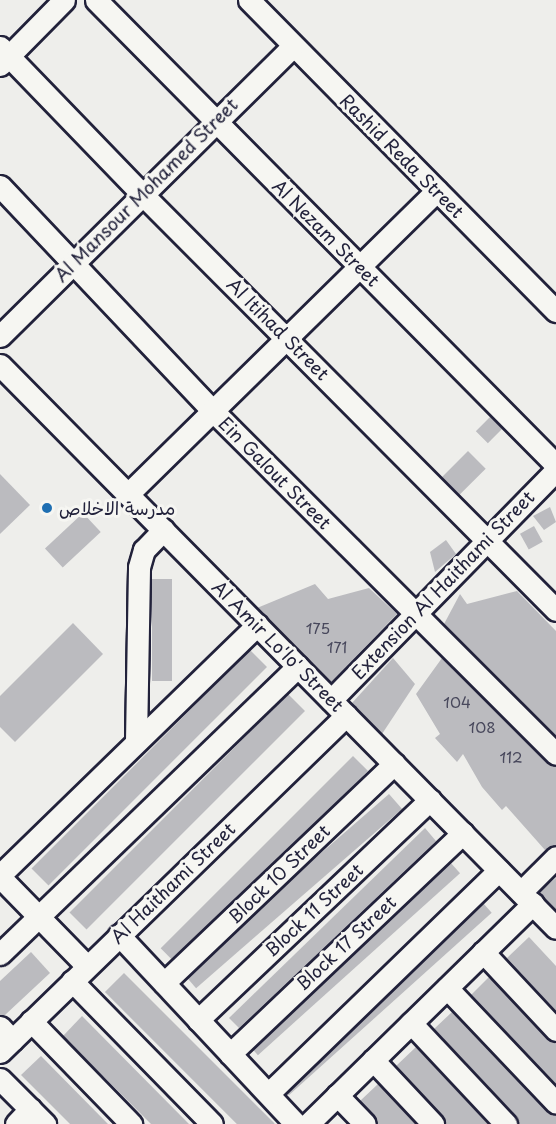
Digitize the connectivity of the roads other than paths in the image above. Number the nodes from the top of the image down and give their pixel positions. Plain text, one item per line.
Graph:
1 (64, 0) edge
2 (96, 0) edge
3 (249, 0) edge
4 (293, 45) junction
5 (3, 56) edge
6 (215, 122) junction
7 (0, 186) edge
8 (437, 190) junction
9 (142, 194) junction
10 (74, 261) junction
11 (359, 266) junction
12 (556, 311) edge
13 (0, 336) edge
14 (286, 337) junction
15 (0, 365) edge
16 (212, 410) junction
17 (556, 465) edge
18 (556, 470) edge
19 (128, 495) junction
20 (163, 530) junction
21 (487, 540) junction
22 (556, 610) edge
23 (415, 612) junction
24 (257, 626) junction
25 (298, 666) junction
26 (331, 700) junction
27 (346, 716) junction
28 (136, 741) junction
29 (556, 754) edge
30 (394, 764) junction
31 (430, 800) junction
32 (463, 833) junction
33 (556, 857) edge
34 (499, 870) junction
35 (0, 876) edge
36 (527, 898) junction
37 (39, 916) junction
38 (556, 928) edge
39 (119, 935) junction
40 (483, 952) junction
41 (0, 954) edge
42 (87, 966) junction
43 (72, 981) junction
44 (164, 984) junction
45 (447, 988) junction
46 (198, 1020) junction
47 (31, 1022) junction
48 (411, 1023) junction
49 (556, 1030) edge
50 (4, 1040) edge
51 (230, 1054) junction
52 (373, 1060) junction
53 (0, 1079) edge
54 (269, 1093) junction
55 (338, 1095) junction
56 (556, 1103) edge
57 (23, 1116) edge
58 (45, 1124) edge
59 (131, 1124) edge
60 (212, 1124) edge
61 (296, 1124) edge
62 (308, 1124) edge
63 (364, 1124) edge
64 (433, 1124) edge
65 (506, 1124) edge

1 - 5 street
2 - 6 street, Al Nezam Street
3 - 4 street, Rashid Reda Street
4 - 6 street, Al Mansour Mohamed Street
4 - 8 street, Rashid Reda Street
5 - 9 street, Al Itihad Street
6 - 9 street, Al Mansour Mohamed Street
6 - 11 street, Al Nezam Street
7 - 10 street, Ein Galout Street
8 - 11 street
8 - 12 street, Rashid Reda Street
9 - 10 street, Al Mansour Mohamed Street
9 - 14 street, Al Itihad Street
10 - 13 street, Al Mansour Mohamed Street
10 - 16 street, Ein Galout Street
11 - 14 street
11 - 17 street, Al Nezam Street
14 - 16 street
14 - 21 street, Al Itihad Street
15 - 19 street, Al Amir Lo'lo' Street
16 - 19 street
16 - 23 street, Ein Galout Street
18 - 21 street, Extension Al Haithami Street
19 - 20 street, Al Amir Lo'lo' Street
20 - 24 street, Al Amir Lo'lo' Street
20 - 28 street
21 - 22 street, Al Itihad Street
21 - 23 street, Extension Al Haithami Street
23 - 26 street, Extension Al Haithami Street
23 - 29 street, Ein Galout Street
24 - 25 street, Al Amir Lo'lo' Street
24 - 28 street
25 - 26 street, Al Amir Lo'lo' Street
25 - 37 street
26 - 27 street, Al Amir Lo'lo' Street
27 - 30 street, Al Amir Lo'lo' Street
27 - 39 street, Al Haithami Street
28 - 35 street
30 - 31 street, Al Amir Lo'lo' Street
30 - 44 street, Block 10 Street
31 - 32 street, Al Amir Lo'lo' Street
31 - 46 street, Block 11 Street
32 - 34 street, Al Amir Lo'lo' Street
32 - 51 street, Block 17 Street
33 - 36 street
34 - 36 street, Al Amir Lo'lo' Street
34 - 54 street
35 - 37 street
36 - 38 street, Al Amir Lo'lo' Street
36 - 40 street
37 - 41 street
37 - 42 street
39 - 42 street, Al Haithami Street
39 - 44 street
40 - 45 street
40 - 49 street
42 - 43 street, Al Haithami Street
43 - 47 street, Al Haithami Street
43 - 60 street
44 - 46 street
45 - 48 street
45 - 56 street
46 - 51 street
47 - 50 street, Al Haithami Street
47 - 59 street
48 - 52 street
48 - 65 street
51 - 54 street
52 - 55 street
52 - 64 street
53 - 57 street
54 - 61 street
55 - 62 street
55 - 63 street
57 - 58 street

